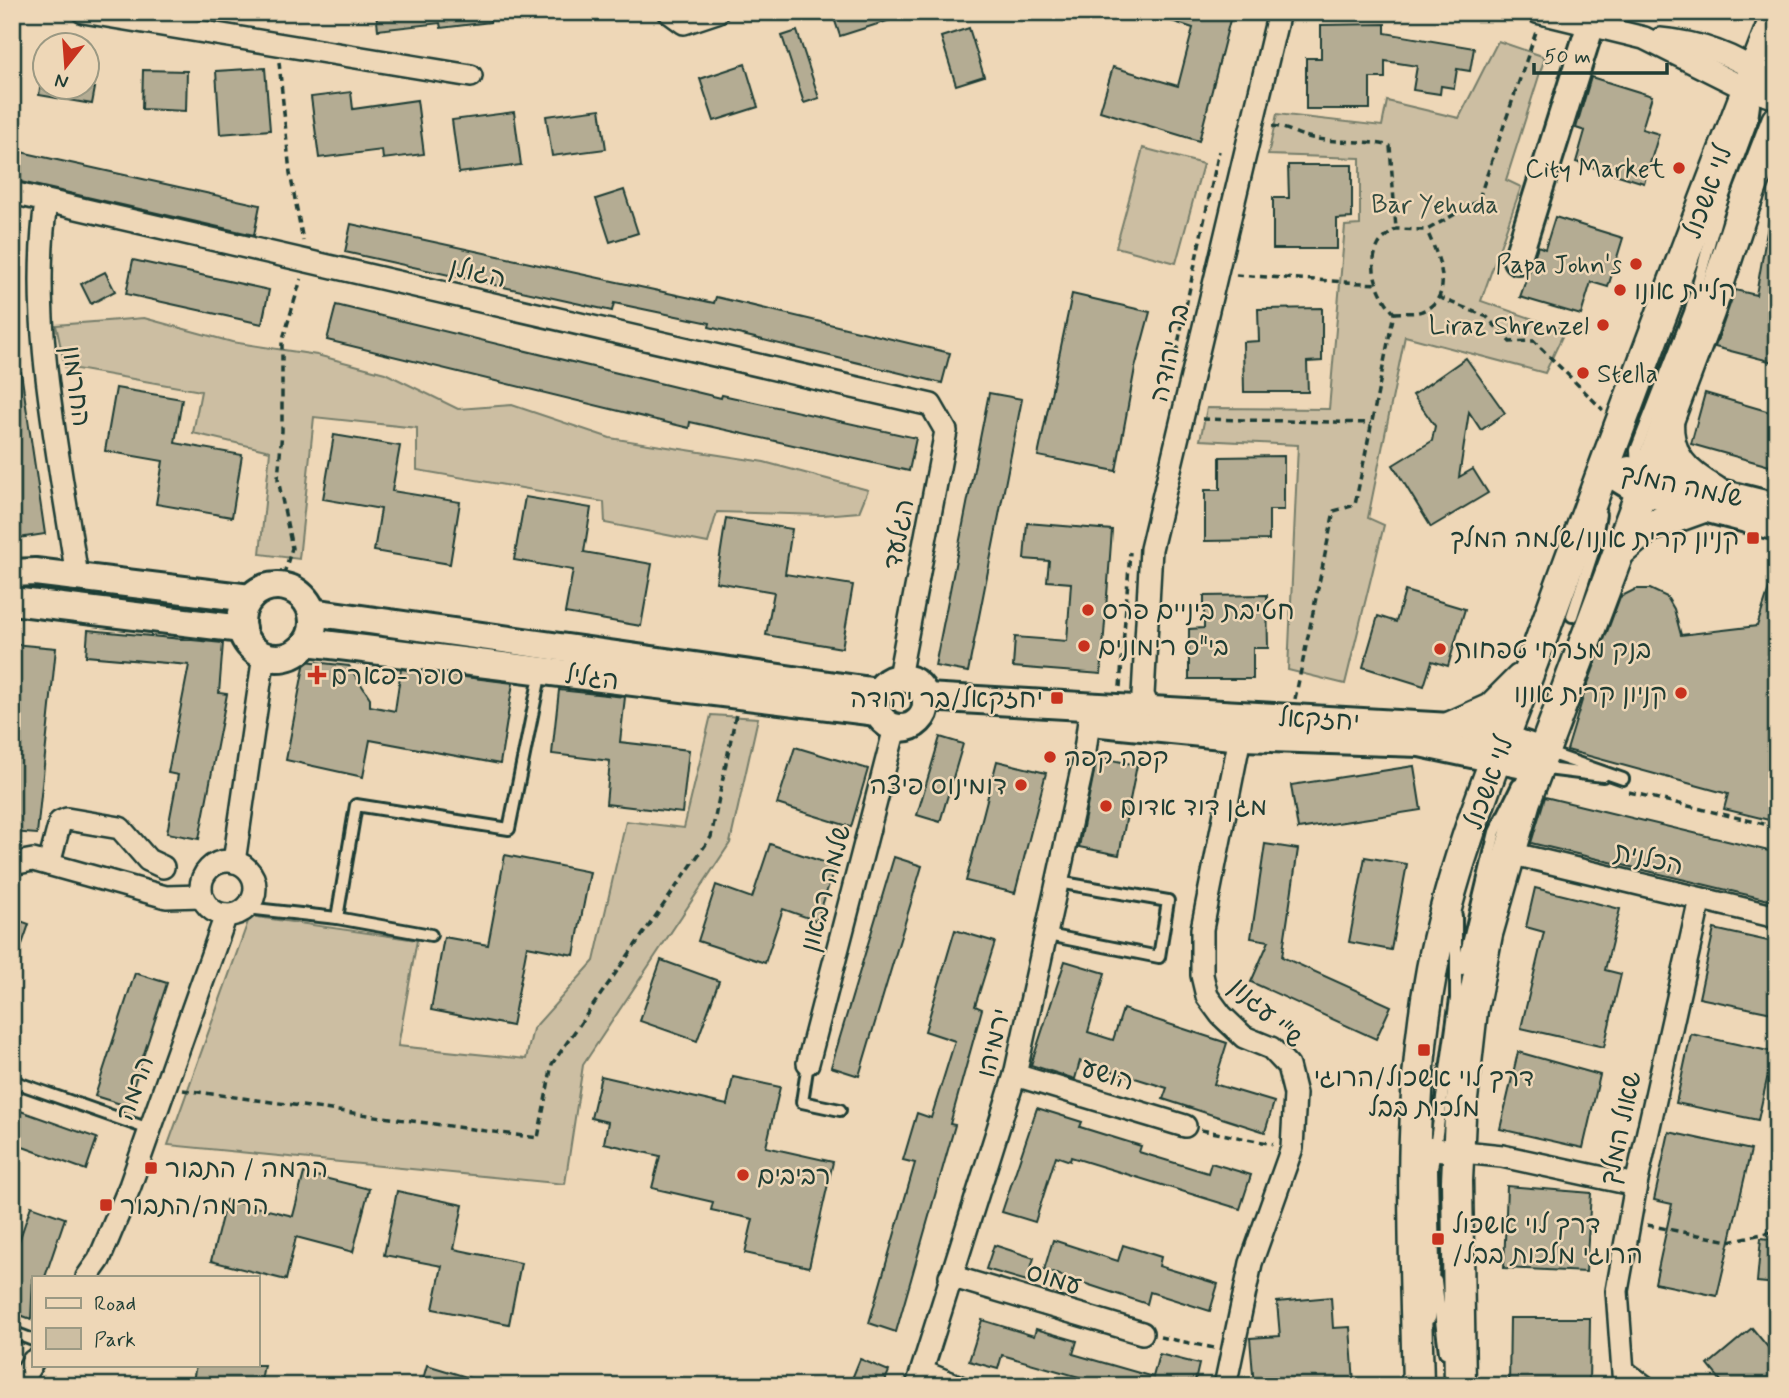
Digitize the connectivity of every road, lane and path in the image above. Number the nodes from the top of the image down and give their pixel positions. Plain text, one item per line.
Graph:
1 (83, 12) edge
2 (669, 12) edge
3 (717, 12) edge
4 (1279, 12) edge
5 (1540, 13) edge
6 (1777, 13) edge
7 (1601, 21) edge
8 (205, 22) edge
9 (278, 44) junction
10 (471, 76) dead end
11 (1751, 84) junction
12 (1777, 91) edge
13 (1777, 98) edge
14 (1777, 105) edge
15 (1765, 121) edge
16 (1252, 124) junction
17 (12, 193) edge
18 (46, 202) junction
19 (1396, 229) junction
20 (1427, 230) junction
21 (1517, 260) dead end
22 (307, 261) junction
23 (1216, 273) junction
24 (1377, 284) junction
25 (1438, 297) junction
26 (1394, 313) junction
27 (931, 405) joint
28 (1670, 413) junction
29 (1608, 415) dead end
30 (1182, 419) junction
31 (1371, 423) junction
32 (1603, 469) junction
33 (1640, 472) junction
34 (1707, 500) junction
35 (1777, 507) edge
36 (1777, 527) edge
37 (1617, 554) junction
38 (12, 573) edge
39 (77, 577) junction
40 (280, 586) junction
41 (250, 598) junction
42 (12, 601) edge
43 (312, 612) junction
44 (1572, 616) dead end
45 (242, 629) junction
46 (307, 642) junction
47 (264, 655) junction
48 (1530, 669) junction
49 (541, 671) junction
50 (740, 695) junction
51 (887, 702) junction
52 (1294, 704) dead end
53 (925, 705) junction
54 (1149, 709) junction
55 (1090, 714) junction
56 (1242, 726) junction
57 (1451, 727) junction
58 (1500, 749) junction
59 (1538, 762) junction
60 (1616, 789) dead end
61 (1777, 827) edge
62 (1508, 856) junction
63 (234, 862) junction
64 (12, 864) edge
65 (49, 864) junction
66 (163, 867) dead end
67 (1454, 878) junction
68 (1058, 881) junction
69 (202, 896) junction
70 (1700, 899) junction
71 (236, 911) junction
72 (1777, 917) edge
73 (337, 918) junction
74 (431, 935) dead end
75 (1048, 936) junction
76 (1456, 999) junction
77 (808, 1063) joint
78 (1015, 1075) junction
79 (12, 1081) edge
80 (164, 1088) junction
81 (840, 1110) dead end
82 (1185, 1126) joint
83 (149, 1129) junction
84 (1292, 1148) junction
85 (1436, 1148) junction
86 (1636, 1185) junction
87 (1642, 1224) dead end
88 (1777, 1231) edge
89 (1434, 1265) junction
90 (89, 1276) edge
91 (950, 1276) junction
92 (12, 1332) edge
93 (1142, 1333) joint
94 (32, 1340) edge
95 (1230, 1352) junction
96 (32, 1364) edge
97 (1452, 1374) edge
98 (920, 1379) edge
99 (1625, 1379) edge
100 (18, 1386) edge
101 (958, 1386) edge
102 (1225, 1386) edge
103 (1418, 1386) edge
104 (1430, 1386) edge
105 (1644, 1386) edge

1 - 8 street
2 - 3 street
4 - 16 street, בר יהודה
5 - 7 street
5 - 20 path
6 - 11 main road, לוי אשכול
7 - 11 street
7 - 21 street
8 - 9 street
9 - 10 street
9 - 22 path
11 - 12 street
11 - 13 street
11 - 15 lane
11 - 32 main road, לוי אשכול
14 - 15 lane
15 - 28 main road, לוי אשכול
15 - 33 lane
16 - 19 path
16 - 23 street, בר יהודה
17 - 18 street, הגולן
18 - 22 street, הגולן
18 - 39 street, החרמון
19 - 20 path
19 - 24 path
20 - 25 path
22 - 27 street, הגולן
22 - 40 path
23 - 24 path
23 - 30 street, בר יהודה
24 - 26 path
25 - 26 path
25 - 29 path
26 - 31 path
27 - 51 street, הגלעד
28 - 33 main road, לוי אשכול
28 - 34 main road
30 - 31 path
30 - 54 street, בר יהודה
31 - 52 path
32 - 33 street, שלמה המלך
32 - 33 lane
32 - 44 lane
32 - 48 main road, לוי אשכול
33 - 34 street, שלמה המלך
33 - 37 main road, לוי אשכול
34 - 35 street, שלמה המלך
34 - 36 street, שלמה המלך
34 - 37 main road
37 - 59 main road, לוי אשכול
38 - 39 street
39 - 41 street
40 - 41 street
40 - 43 street
41 - 45 street
42 - 45 street
43 - 46 street
43 - 51 street, הגליל
45 - 47 street
46 - 47 street
46 - 49 street, הגליל
47 - 63 street
48 - 57 main road
48 - 58 main road, לוי אשכול
49 - 50 street, הגליל
49 - 73 lane
50 - 51 street, הגליל
50 - 80 path
51 - 53 street
51 - 53 street
51 - 77 street, שלמה רבאון
53 - 55 street
54 - 55 street, יחזקאל
54 - 56 street, יחזקאל
55 - 56 street, יחזקאל
55 - 68 street, ירמיהו
56 - 57 street, יחזקאל
56 - 58 street, יחזקאל
56 - 84 street, ש"י עגנון
57 - 58 street, יחזקאל
58 - 59 street, יחזקאל
58 - 67 main road, לוי אשכול
59 - 59 lane
59 - 62 main road, לוי אשכול
59 - 76 lane
60 - 61 path
62 - 70 street, הכלנית
62 - 85 main road, לוי אשכול
63 - 69 street
63 - 71 street
64 - 65 street
65 - 66 street
65 - 69 street
67 - 76 lane
67 - 85 main road, לוי אשכול
68 - 75 street, ירמיהו
68 - 75 lane
69 - 71 street
70 - 72 street, הכלנית
70 - 86 street, שאול המלך
71 - 73 lane
71 - 80 street, הרמה
73 - 74 lane
75 - 78 street, ירמיהו
76 - 85 lane
77 - 81 lane
78 - 82 street, הושע
78 - 91 street, ירמיהו
79 - 83 lane
80 - 83 street, הרמה
82 - 84 path
83 - 90 street, הרמה
84 - 95 street, ש"י עגנון
85 - 86 street
85 - 89 lane
85 - 97 main road, לוי אשכול
85 - 103 main road, לוי אשכול
86 - 99 street, שאול המלך
87 - 88 path
89 - 97 lane
89 - 104 lane
91 - 93 street, עמוס
91 - 98 street, ירמיהו
92 - 94 lane
93 - 95 path
95 - 102 street, ש"י עגנון
96 - 100 street
98 - 101 street
99 - 105 street, שאול המלך

